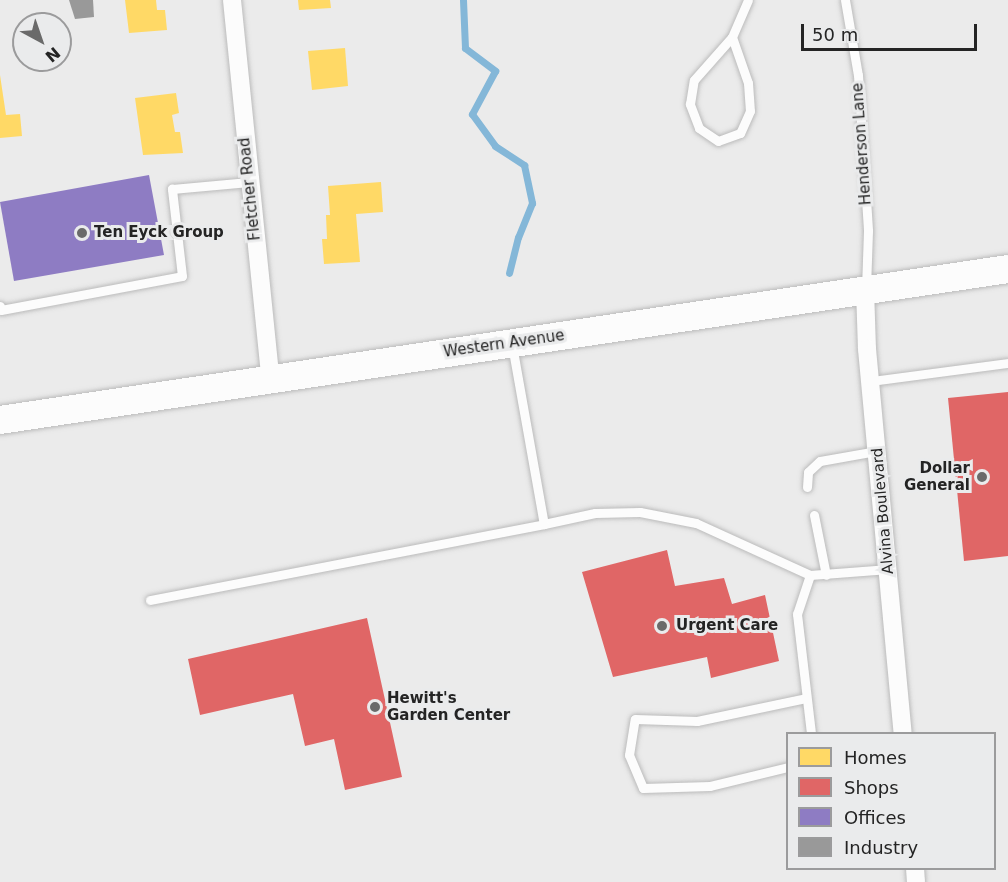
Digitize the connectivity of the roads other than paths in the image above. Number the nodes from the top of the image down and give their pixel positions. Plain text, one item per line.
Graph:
1 (232, 0) edge
2 (748, 0) edge
3 (845, 0) edge
4 (732, 37) junction
5 (249, 182) junction
6 (1008, 269) edge
7 (865, 289) junction
8 (0, 306) edge
9 (511, 343) junction
10 (1008, 363) edge
11 (270, 377) junction
12 (871, 381) junction
13 (0, 420) edge
14 (877, 451) junction
15 (807, 487) dead end
16 (814, 515) dead end
17 (544, 524) junction
18 (889, 569) junction
19 (810, 575) junction
20 (826, 575) junction
21 (150, 600) dead end
22 (806, 698) junction
23 (811, 732) edge
24 (903, 732) edge
25 (786, 767) edge

1 - 5 street, Fletcher Road
2 - 4 lane
3 - 7 lane, Henderson Lane
4 - 4 lane
5 - 8 lane
5 - 11 street, Fletcher Road
6 - 7 main road, Western Avenue
7 - 9 main road, Western Avenue
7 - 12 street, Alvina Boulevard
9 - 11 main road, Western Avenue
9 - 17 lane
10 - 12 lane
11 - 13 main road, Western Avenue
12 - 14 street, Alvina Boulevard
14 - 15 lane
14 - 18 street, Alvina Boulevard
16 - 20 lane
17 - 19 lane
17 - 21 lane
18 - 20 lane
18 - 24 street, Alvina Boulevard
19 - 20 lane
19 - 22 lane
22 - 23 lane
22 - 25 lane

